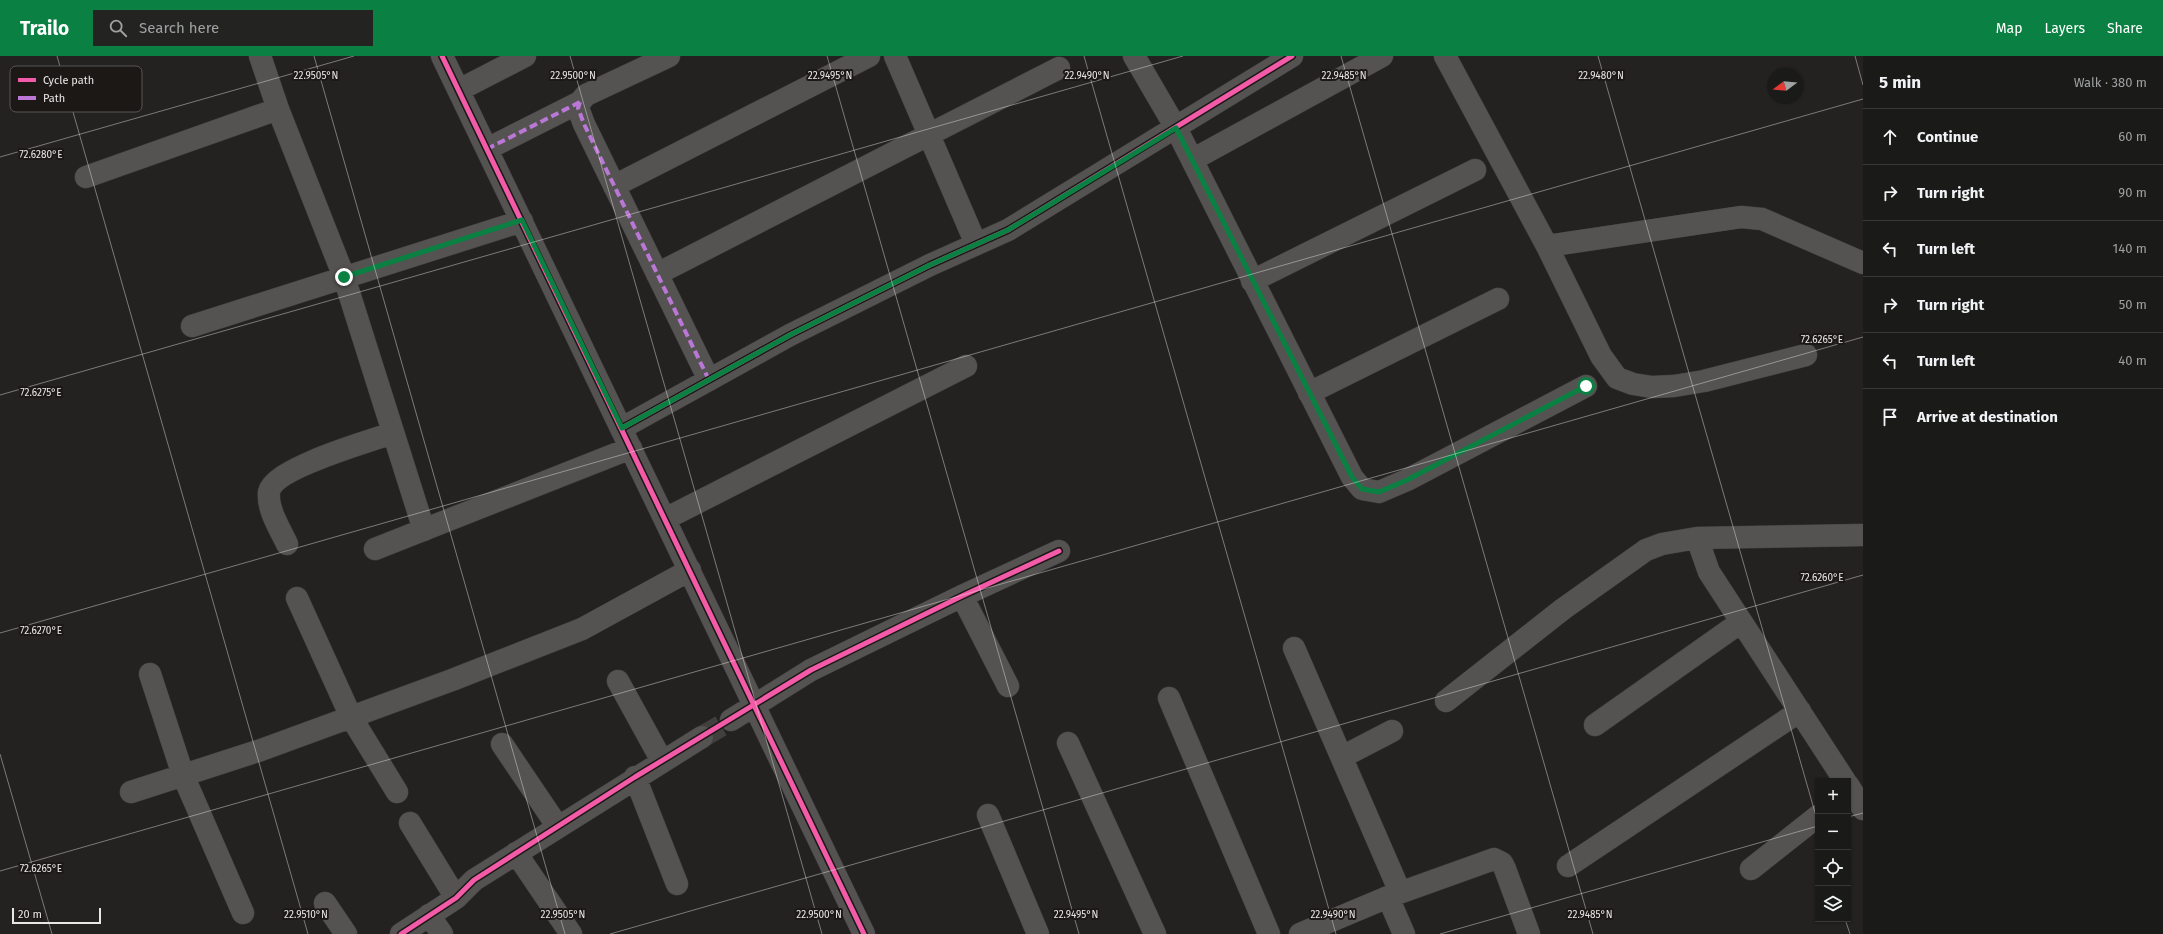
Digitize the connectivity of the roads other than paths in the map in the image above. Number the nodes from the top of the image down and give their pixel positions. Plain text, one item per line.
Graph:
1 (260, 56) edge
2 (442, 56) edge
3 (525, 56) edge
4 (669, 56) edge
5 (869, 56) edge
6 (895, 56) edge
7 (1134, 56) edge
8 (1292, 56) edge
9 (1382, 56) edge
10 (1445, 56) edge
11 (1059, 68) dead end
12 (459, 90) junction
13 (580, 102) junction
14 (278, 109) junction
15 (1176, 128) junction
16 (929, 133) junction
17 (487, 149) junction
18 (1192, 160) junction
19 (1475, 170) dead end
20 (86, 177) dead end
21 (614, 186) junction
22 (522, 220) junction
23 (976, 244) junction
24 (1546, 246) junction
25 (1863, 263) edge
26 (657, 274) junction
27 (344, 277) junction
28 (1252, 281) junction
29 (1498, 299) dead end
30 (192, 326) dead end
31 (1806, 355) dead end
32 (966, 366) dead end
33 (709, 380) junction
34 (1586, 386) dead end
35 (1309, 394) junction
36 (622, 428) junction
37 (393, 433) junction
38 (631, 448) junction
39 (665, 519) junction
40 (424, 530) junction
41 (1863, 535) edge
42 (1697, 538) junction
43 (287, 544) dead end
44 (375, 549) dead end
45 (1059, 551) dead end
46 (690, 570) junction
47 (962, 596) junction
48 (298, 598) dead end
49 (1741, 622) junction
50 (1294, 648) dead end
51 (150, 674) dead end
52 (618, 680) dead end
53 (1008, 686) dead end
54 (1169, 698) dead end
55 (1446, 702) dead end
56 (754, 705) junction
57 (1800, 711) junction
58 (351, 717) junction
59 (731, 720) tunnel mouth
60 (1596, 725) dead end
61 (1392, 731) dead end
62 (702, 737) tunnel mouth
63 (1068, 743) dead end
64 (502, 744) dead end
65 (1342, 757) junction
66 (662, 761) junction
67 (183, 775) junction
68 (636, 777) junction
69 (1842, 778) edge
70 (1851, 791) edge
71 (131, 792) dead end
72 (397, 792) dead end
73 (1863, 809) edge
74 (988, 815) dead end
75 (1815, 818) edge
76 (410, 823) dead end
77 (558, 827) junction
78 (516, 854) junction
79 (1568, 866) dead end
80 (1751, 869) dead end
81 (677, 884) dead end
82 (1394, 894) junction
83 (456, 898) junction
84 (325, 903) dead end
85 (243, 913) dead end
86 (430, 915) junction
87 (346, 934) edge
88 (401, 934) edge
89 (442, 934) edge
90 (571, 934) edge
91 (864, 934) edge
92 (1038, 934) edge
93 (1155, 934) edge
94 (1269, 934) edge
95 (1300, 934) edge
96 (1404, 934) edge
97 (1529, 934) edge

1 - 14 street
2 - 12 street
3 - 12 street
4 - 13 street
5 - 21 street
6 - 16 street
7 - 15 street
8 - 15 street
9 - 18 street
10 - 24 street
11 - 16 street
12 - 17 street
13 - 17 street
13 - 21 street
14 - 20 street
14 - 27 street
15 - 18 street
15 - 23 street
16 - 23 street
16 - 26 street
17 - 22 street
18 - 28 street
19 - 28 street
21 - 26 street
22 - 27 street
22 - 36 street
23 - 33 street
24 - 25 street
24 - 31 street
26 - 33 street
27 - 30 street
27 - 37 street
28 - 35 street
29 - 35 street
32 - 39 street
33 - 36 street
34 - 35 street
36 - 38 street
37 - 40 street
37 - 43 street
38 - 39 street
38 - 40 street
39 - 46 street
40 - 44 street
41 - 42 street
42 - 49 street
42 - 55 street
45 - 47 street
46 - 56 street
46 - 58 street
47 - 53 street
47 - 56 street
48 - 58 street
49 - 57 street
49 - 60 street
50 - 65 street
51 - 67 street
52 - 66 street
54 - 94 street
56 - 59 street
56 - 91 street
57 - 69 street
57 - 79 street
58 - 67 street
58 - 72 street
61 - 65 street
62 - 66 street
63 - 93 street
64 - 77 street
65 - 82 street
66 - 68 street
67 - 71 street
67 - 85 street
68 - 77 street
68 - 81 street
70 - 73 street
74 - 92 street
75 - 80 street
76 - 83 street
77 - 78 street
78 - 83 street
78 - 90 street
82 - 95 street
82 - 96 street
82 - 97 street
83 - 86 street
84 - 87 street
86 - 88 street
86 - 89 street

